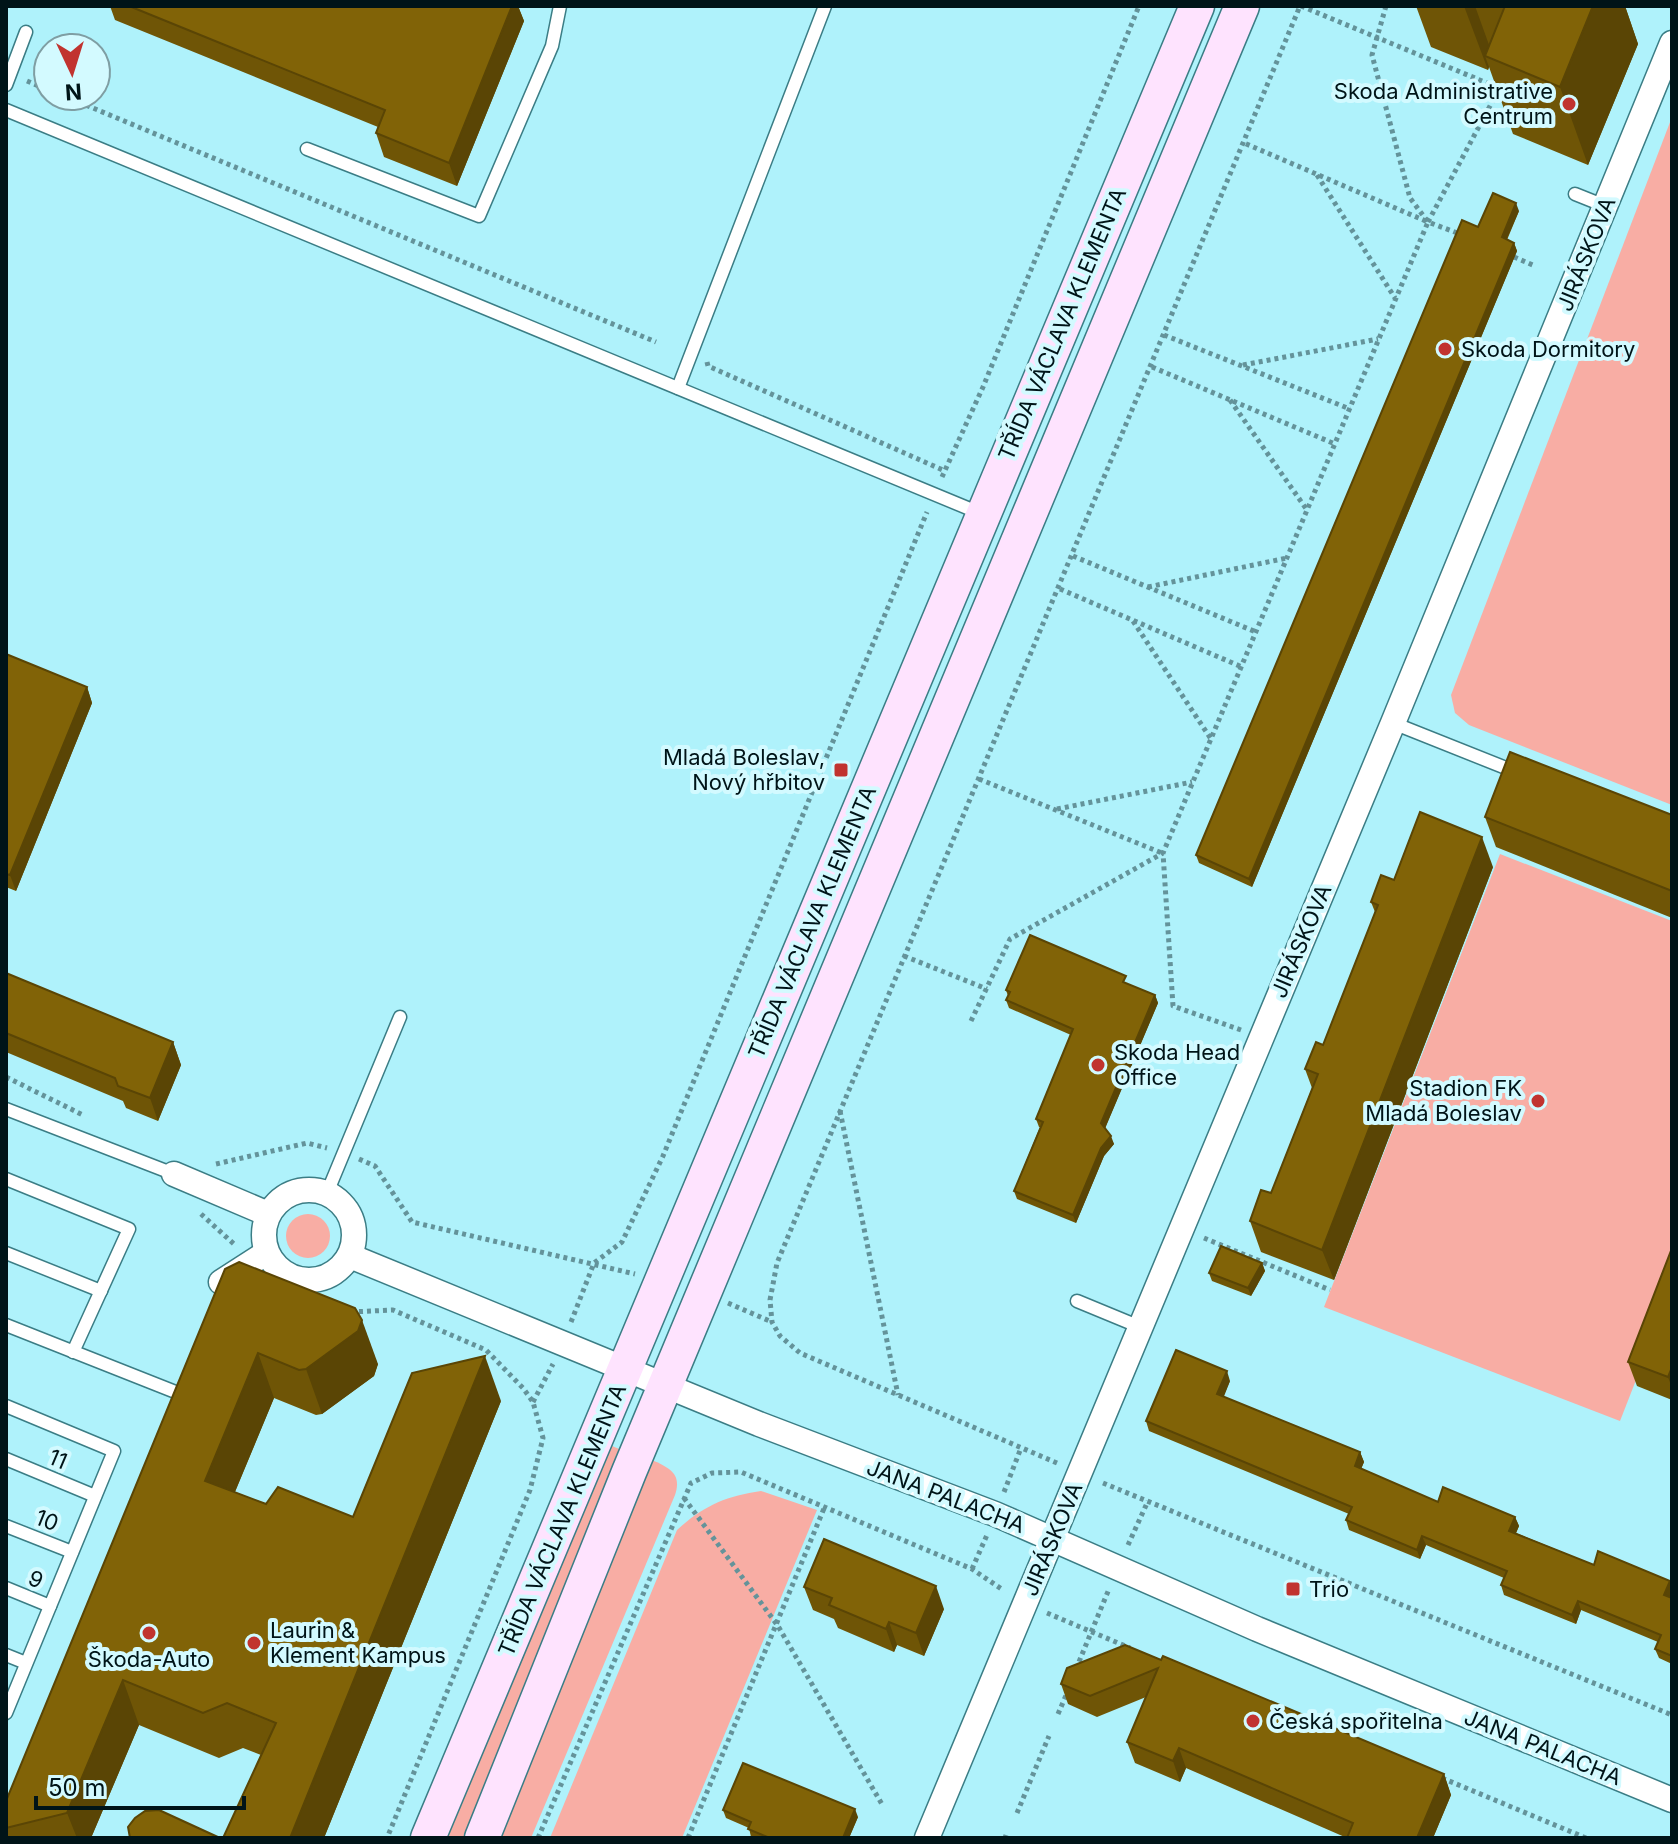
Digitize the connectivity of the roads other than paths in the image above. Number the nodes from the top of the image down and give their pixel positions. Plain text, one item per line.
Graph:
1 (560, 6) edge
2 (825, 6) edge
3 (1197, 6) edge
4 (1242, 6) edge
5 (26, 32) dead end
6 (1672, 43) edge
7 (6, 85) edge
8 (6, 110) edge
9 (307, 149) dead end
10 (1575, 194) dead end
11 (1605, 206) junction
12 (678, 388) junction
13 (982, 514) junction
14 (1393, 723) junction
15 (1531, 778) edge
16 (400, 1017) dead end
17 (6, 1109) edge
18 (174, 1174) joint
19 (6, 1179) edge
20 (327, 1193) junction
21 (268, 1214) junction
22 (6, 1253) edge
23 (266, 1253) junction
24 (350, 1256) junction
25 (101, 1291) junction
26 (1077, 1301) dead end
27 (211, 1309) edge
28 (6, 1325) edge
29 (1140, 1327) junction
30 (73, 1352) junction
31 (189, 1365) edge
32 (625, 1369) junction
33 (666, 1386) junction
34 (175, 1401) joint
35 (6, 1406) edge
36 (6, 1459) edge
37 (95, 1496) junction
38 (6, 1526) edge
39 (1053, 1538) junction
40 (72, 1552) junction
41 (6, 1588) edge
42 (50, 1606) junction
43 (6, 1655) edge
44 (26, 1663) junction
45 (6, 1713) edge
46 (1672, 1800) edge
47 (428, 1838) edge
48 (482, 1838) edge
49 (927, 1838) edge

1 - 9 lane
2 - 12 lane
3 - 13 street, TŘÍDA VÁCLAVA KLEMENTA
4 - 33 street, TŘÍDA VÁCLAVA KLEMENTA
5 - 7 lane
6 - 11 street, JIRÁSKOVA
8 - 12 lane
10 - 11 lane
11 - 14 street, JIRÁSKOVA
12 - 13 lane
13 - 32 street, TŘÍDA VÁCLAVA KLEMENTA
14 - 15 lane
14 - 29 street, JIRÁSKOVA
16 - 20 lane
17 - 18 lane
18 - 21 street
19 - 25 lane
20 - 21 street
20 - 24 street
21 - 23 street
22 - 25 lane
23 - 24 street
23 - 27 street
24 - 32 street, JANA PALACHA
25 - 30 lane
26 - 29 lane
28 - 30 lane
29 - 39 street, JIRÁSKOVA
30 - 34 lane
31 - 34 street
32 - 33 street, JANA PALACHA
32 - 47 street, TŘÍDA VÁCLAVA KLEMENTA
33 - 39 street, JANA PALACHA
33 - 48 street, TŘÍDA VÁCLAVA KLEMENTA
35 - 37 lane
36 - 37 lane, 11
37 - 40 lane
38 - 40 lane, 10
39 - 46 street, JANA PALACHA
39 - 49 street, JIRÁSKOVA
40 - 42 lane
41 - 42 lane, 9
42 - 44 lane
43 - 44 lane
44 - 45 lane

